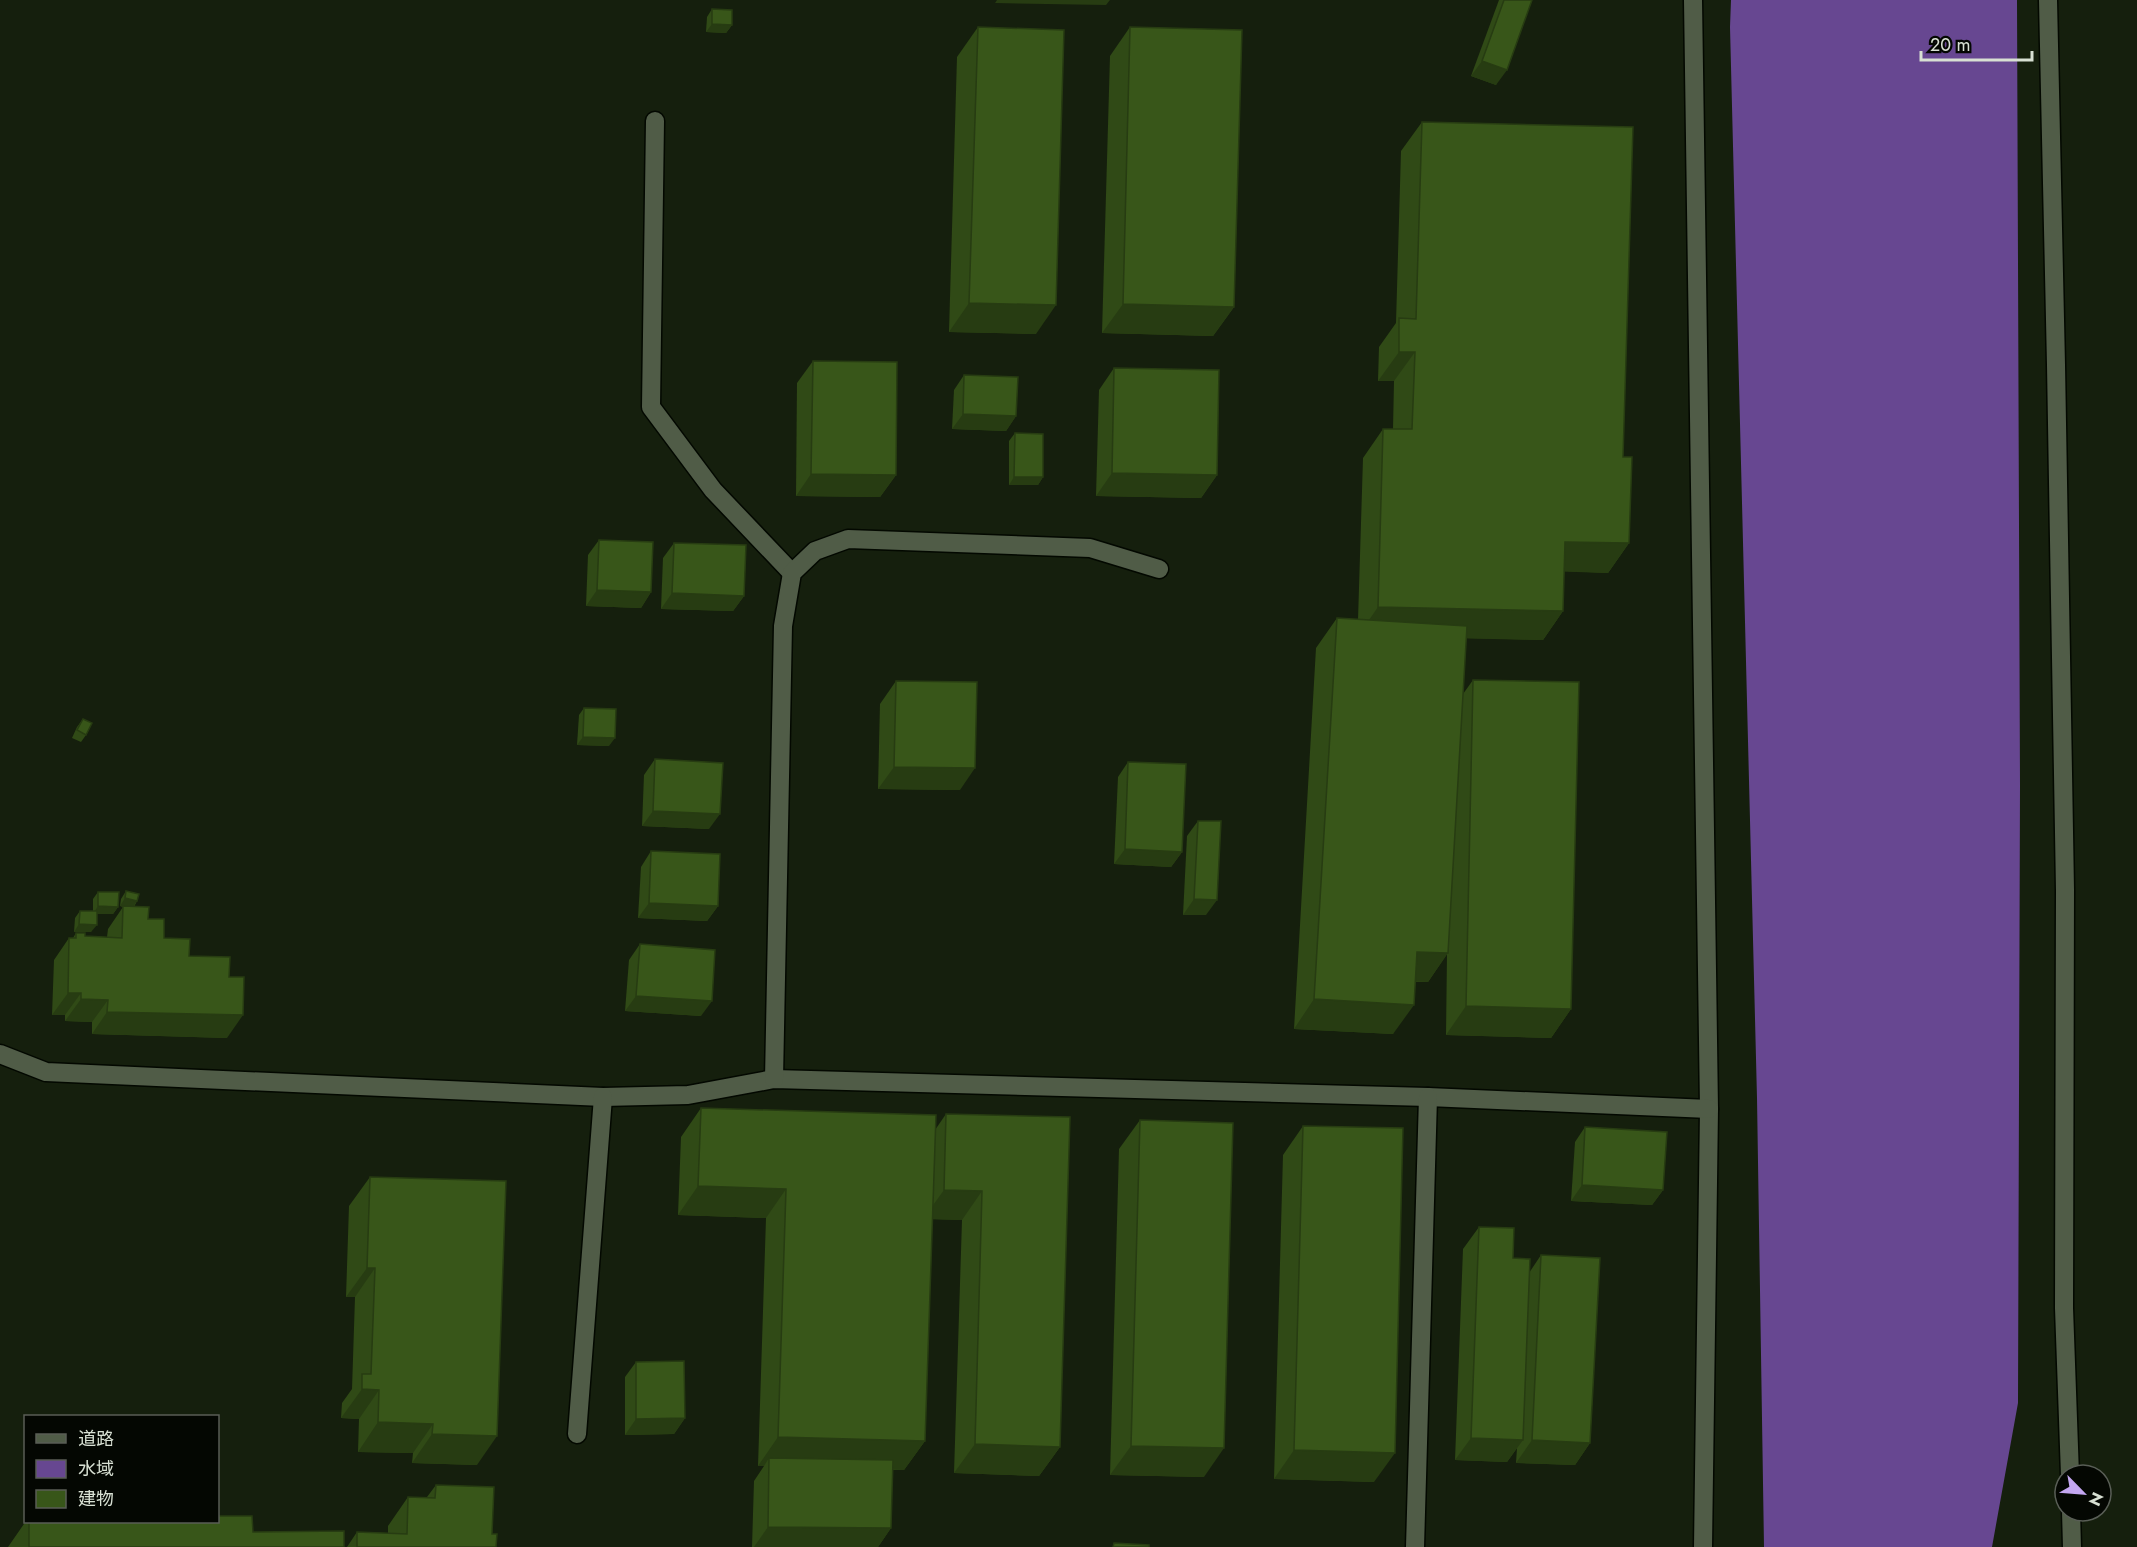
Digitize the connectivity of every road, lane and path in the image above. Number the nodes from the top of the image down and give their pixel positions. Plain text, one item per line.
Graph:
1 (1693, 0) edge
2 (2048, 0) edge
3 (655, 121) dead end
4 (1158, 569) dead end
5 (792, 573) junction
6 (0, 1054) edge
7 (774, 1079) junction
8 (603, 1097) junction
9 (1428, 1097) junction
10 (1709, 1109) junction
11 (577, 1434) dead end
12 (2070, 1463) edge
13 (2071, 1523) edge
14 (1415, 1547) edge
15 (1703, 1547) edge
16 (2072, 1547) edge

1 - 10 street
2 - 12 street
3 - 5 street
4 - 5 street
5 - 7 street
6 - 8 street
7 - 8 street
7 - 9 street
8 - 11 street
9 - 10 street
9 - 14 street
10 - 15 street
13 - 16 street

